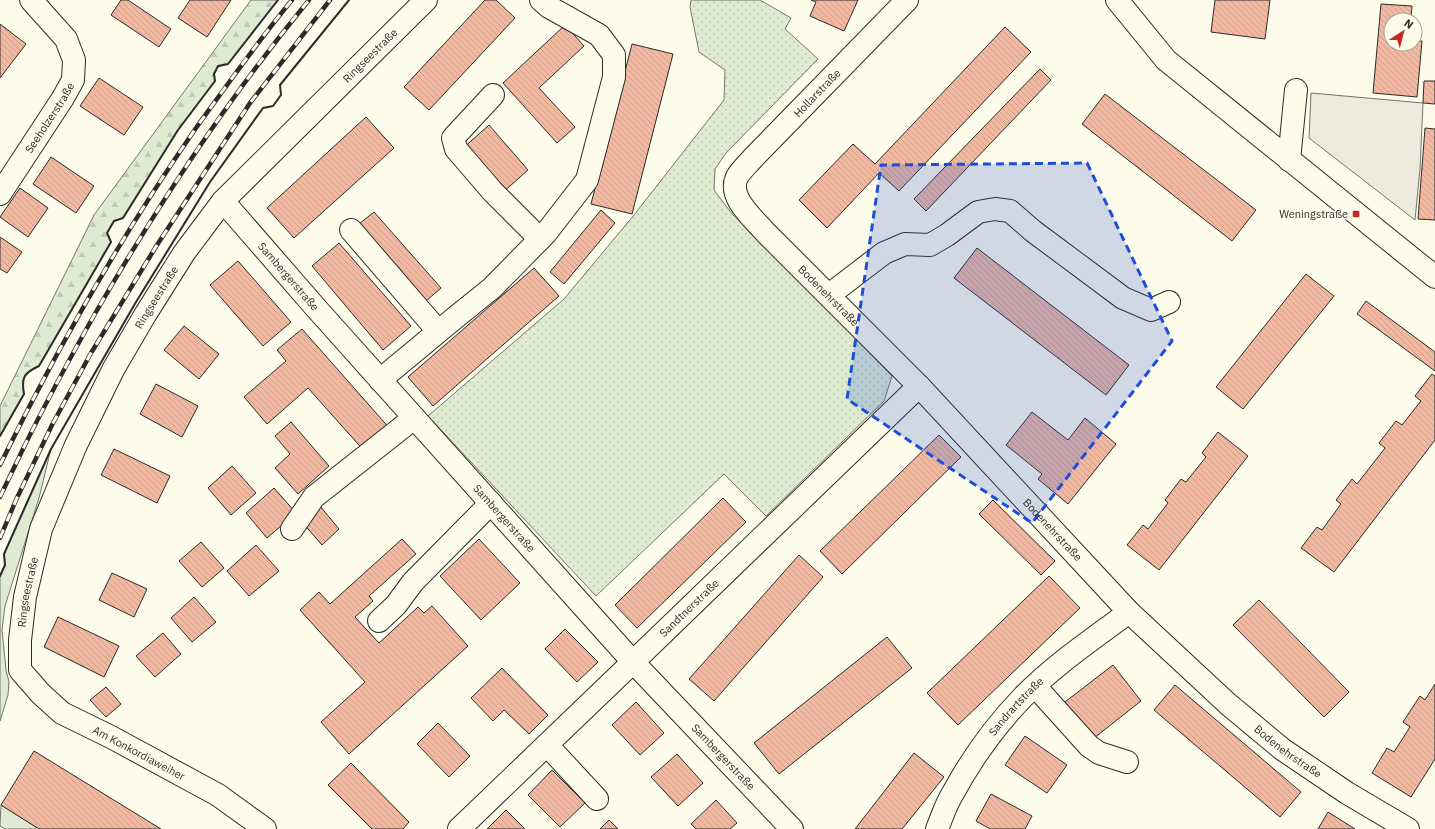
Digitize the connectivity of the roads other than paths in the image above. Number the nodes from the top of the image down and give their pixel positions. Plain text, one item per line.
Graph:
1 (31, 0) edge
2 (426, 0) edge
3 (541, 0) edge
4 (907, 0) edge
5 (1117, 0) edge
6 (1296, 90) dead end
7 (493, 95) dead end
8 (1289, 160) junction
9 (735, 191) joint
10 (0, 194) edge
11 (223, 201) junction
12 (351, 230) dead end
13 (540, 238) junction
14 (1435, 277) edge
15 (829, 295) junction
16 (1169, 302) dead end
17 (438, 331) junction
18 (380, 380) junction
19 (919, 386) junction
20 (414, 418) junction
21 (490, 503) junction
22 (292, 529) dead end
23 (1129, 612) junction
24 (379, 621) dead end
25 (633, 662) junction
26 (20, 670) joint
27 (1035, 686) junction
28 (547, 745) junction
29 (1127, 762) dead end
30 (597, 799) dead end
31 (265, 829) edge
32 (459, 829) edge
33 (792, 829) edge
34 (937, 829) edge
35 (1408, 829) edge

1 - 10 street, Seeholzerstraße
2 - 11 street, Ringseestraße
3 - 13 street
4 - 9 street, Hollarstraße
5 - 8 street
6 - 8 street
7 - 13 street
8 - 14 street
9 - 15 street, Bodenehrstraße
11 - 18 street, Sambergerstraße
11 - 26 street, Ringseestraße
12 - 17 street
13 - 17 street
15 - 16 street
15 - 19 street, Bodenehrstraße
17 - 18 street
18 - 20 street, Sambergerstraße
19 - 23 street, Bodenehrstraße
19 - 25 street, Sandtnerstraße
20 - 21 street, Sambergerstraße
20 - 22 street
21 - 24 street
21 - 25 street, Sambergerstraße
23 - 27 street, Sandrartstraße
23 - 35 street, Bodenehrstraße
25 - 28 street, Sandtnerstraße
25 - 33 street, Sambergerstraße
26 - 31 street, Am Konkordiaweiher
27 - 29 street
27 - 34 street, Sandrartstraße
28 - 30 street
28 - 32 street, Sandtnerstraße

